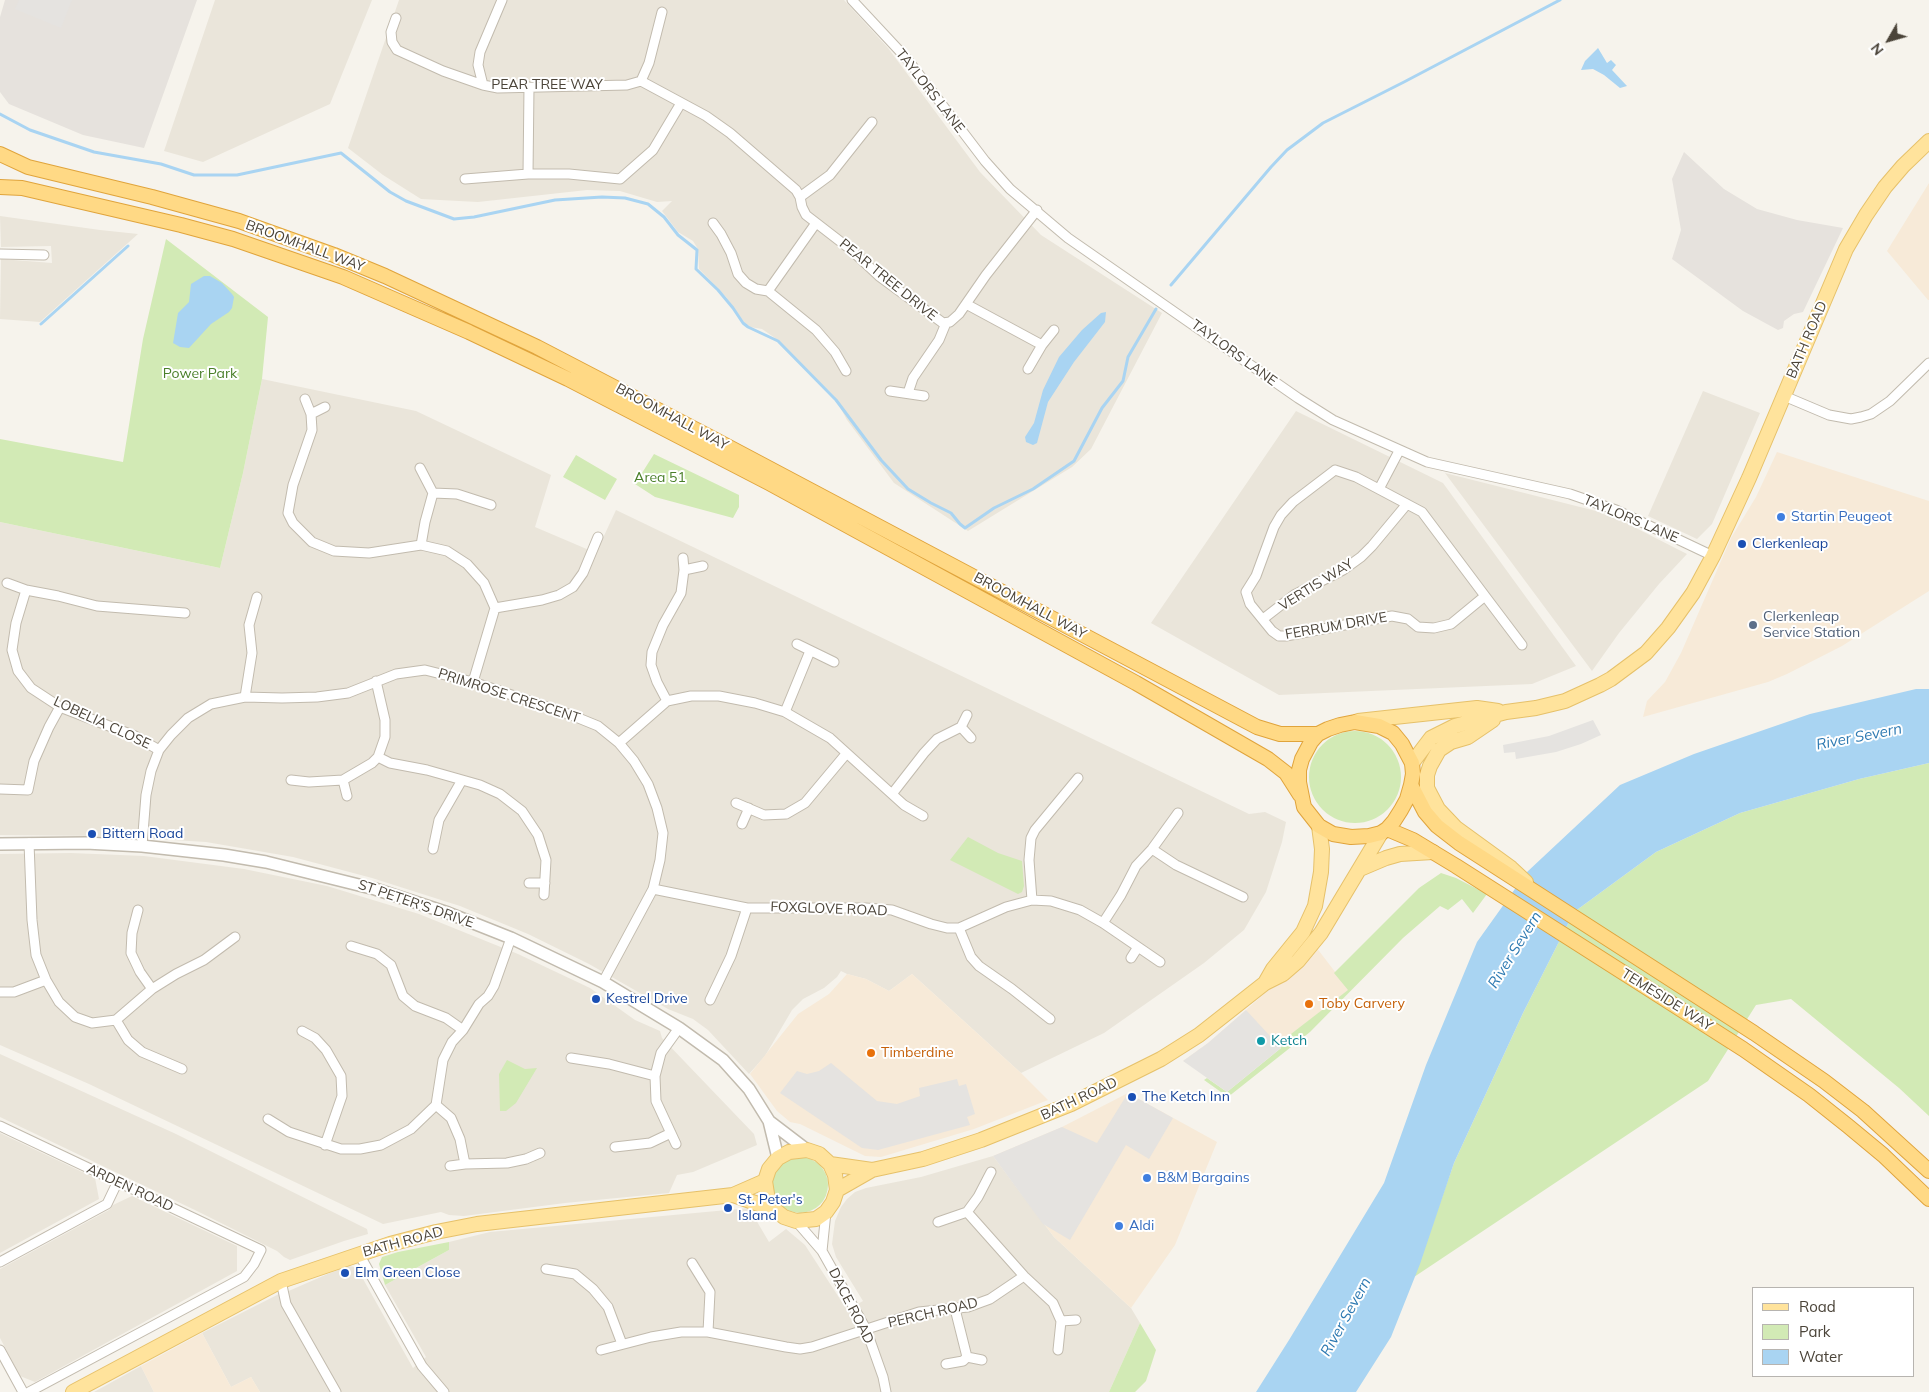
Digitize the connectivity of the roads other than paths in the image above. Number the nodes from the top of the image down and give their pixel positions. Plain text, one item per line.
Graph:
1 (502, 0) edge
2 (852, 0) edge
3 (662, 12) dead end
4 (396, 18) dead end
5 (641, 81) junction
6 (483, 85) junction
7 (529, 87) junction
8 (681, 103) junction
9 (872, 122) dead end
10 (1929, 141) edge
11 (0, 154) edge
12 (528, 174) junction
13 (465, 178) dead end
14 (0, 187) edge
15 (800, 197) junction
16 (1038, 210) junction
17 (713, 223) dead end
18 (816, 223) junction
19 (0, 254) edge
20 (44, 255) dead end
21 (768, 291) junction
22 (966, 304) junction
23 (946, 323) junction
24 (1054, 330) dead end
25 (1042, 345) junction
26 (1929, 363) edge
27 (1028, 369) dead end
28 (846, 371) dead end
29 (890, 391) dead end
30 (908, 393) junction
31 (924, 396) dead end
32 (1784, 396) junction
33 (306, 399) dead end
34 (325, 406) dead end
35 (311, 414) junction
36 (1399, 451) junction
37 (420, 468) dead end
38 (1379, 489) junction
39 (433, 493) junction
40 (491, 504) dead end
41 (1407, 504) junction
42 (598, 537) dead end
43 (421, 545) junction
44 (1713, 556) junction
45 (683, 558) dead end
46 (703, 566) dead end
47 (684, 570) junction
48 (7, 583) dead end
49 (26, 590) junction
50 (1485, 596) junction
51 (257, 597) dead end
52 (495, 608) junction
53 (185, 613) dead end
54 (1263, 619) junction
55 (797, 644) dead end
56 (1522, 645) dead end
57 (810, 651) junction
58 (834, 662) dead end
59 (376, 681) junction
60 (473, 682) junction
61 (245, 697) junction
62 (667, 701) junction
63 (60, 707) junction
64 (785, 712) junction
65 (1506, 712) junction
66 (967, 715) dead end
67 (1355, 722) junction
68 (961, 727) junction
69 (1318, 734) junction
70 (971, 738) dead end
71 (620, 743) junction
72 (159, 750) junction
73 (846, 754) junction
74 (378, 757) junction
75 (1412, 763) junction
76 (1078, 778) dead end
77 (291, 780) dead end
78 (343, 780) junction
79 (462, 780) junction
80 (1411, 785) junction
81 (0, 789) edge
82 (892, 794) junction
83 (1300, 795) junction
84 (347, 796) dead end
85 (736, 803) dead end
86 (749, 808) junction
87 (1178, 813) dead end
88 (923, 816) dead end
89 (742, 824) dead end
90 (1319, 826) junction
91 (1384, 831) junction
92 (29, 843) junction
93 (0, 844) edge
94 (142, 846) junction
95 (433, 849) dead end
96 (1152, 849) junction
97 (1432, 852) junction
98 (1483, 854) junction
99 (1360, 869) junction
100 (529, 883) dead end
101 (545, 883) junction
102 (653, 889) junction
103 (544, 894) dead end
104 (1243, 897) dead end
105 (1032, 900) junction
106 (747, 908) junction
107 (138, 910) dead end
108 (1103, 923) junction
109 (959, 928) junction
110 (235, 937) dead end
111 (511, 938) junction
112 (351, 946) dead end
113 (1138, 947) junction
114 (1131, 958) dead end
115 (1160, 962) dead end
116 (46, 980) junction
117 (603, 982) junction
118 (1265, 983) junction
119 (152, 989) junction
120 (0, 992) edge
121 (710, 1000) dead end
122 (1050, 1019) dead end
123 (116, 1020) junction
124 (679, 1028) junction
125 (302, 1030) dead end
126 (464, 1030) junction
127 (572, 1058) dead end
128 (182, 1069) dead end
129 (655, 1076) junction
130 (436, 1105) junction
131 (268, 1119) dead end
132 (769, 1121) junction
133 (0, 1126) edge
134 (671, 1133) junction
135 (676, 1144) dead end
136 (325, 1145) junction
137 (615, 1147) dead end
138 (807, 1150) junction
139 (540, 1153) dead end
140 (778, 1158) junction
141 (465, 1164) junction
142 (830, 1164) junction
143 (450, 1166) dead end
144 (872, 1170) junction
145 (1929, 1171) edge
146 (991, 1172) dead end
147 (765, 1181) junction
148 (117, 1183) junction
149 (837, 1190) junction
150 (733, 1195) junction
151 (1929, 1199) edge
152 (774, 1210) junction
153 (826, 1212) junction
154 (967, 1212) junction
155 (796, 1221) junction
156 (938, 1222) dead end
157 (822, 1251) junction
158 (359, 1254) junction
159 (0, 1262) edge
160 (692, 1263) dead end
161 (546, 1268) dead end
162 (562, 1271) junction
163 (1024, 1276) junction
164 (281, 1281) junction
165 (561, 1282) dead end
166 (955, 1309) junction
167 (1076, 1320) dead end
168 (1061, 1321) junction
169 (866, 1329) junction
170 (708, 1332) junction
171 (622, 1344) junction
172 (0, 1350) edge
173 (601, 1350) dead end
174 (1058, 1350) dead end
175 (967, 1357) junction
176 (982, 1360) dead end
177 (946, 1364) dead end
178 (23, 1392) edge
179 (29, 1392) edge
180 (73, 1392) edge
181 (336, 1392) edge
182 (444, 1392) edge
183 (886, 1392) edge

1 - 6 street, PEAR TREE WAY
2 - 16 street, TAYLORS LANE
3 - 5 street
4 - 6 street
5 - 7 street, PEAR TREE WAY
5 - 8 street, PEAR TREE DRIVE
6 - 7 street, PEAR TREE WAY
7 - 12 street
8 - 12 street
8 - 15 street, PEAR TREE DRIVE
9 - 15 street
10 - 32 main road, BATH ROAD
11 - 69 highway, BROOMHALL WAY
12 - 13 street
14 - 83 highway, BROOMHALL WAY
15 - 18 street, PEAR TREE DRIVE
16 - 22 street, PEAR TREE DRIVE
16 - 36 street, TAYLORS LANE
17 - 21 street
18 - 21 street
18 - 23 street, PEAR TREE DRIVE
19 - 20 street
21 - 28 street
22 - 23 street, PEAR TREE DRIVE
22 - 25 street
23 - 30 street
24 - 25 street
25 - 27 street
26 - 32 street
29 - 30 street
30 - 31 street
32 - 44 main road, BATH ROAD
33 - 35 street
34 - 35 street
35 - 43 street
36 - 38 street
36 - 44 street, TAYLORS LANE
37 - 39 street
38 - 41 street, FERRUM DRIVE
38 - 54 street, FERRUM DRIVE
39 - 40 street
39 - 43 street
41 - 50 street, FERRUM DRIVE
41 - 54 street, VERTIS WAY
42 - 52 street
43 - 52 street
44 - 65 main road, BATH ROAD
45 - 47 street
46 - 47 street
47 - 62 street
48 - 49 street
49 - 53 street
49 - 63 street, LOBELIA CLOSE
50 - 54 street, FERRUM DRIVE
50 - 56 street
51 - 61 street
52 - 60 street
55 - 57 street
57 - 58 street
57 - 64 street
59 - 60 street, PRIMROSE CRESCENT
59 - 61 street, PRIMROSE CRESCENT
59 - 74 street
60 - 71 street, PRIMROSE CRESCENT
61 - 72 street, PRIMROSE CRESCENT
62 - 64 street
62 - 71 street
63 - 72 street, LOBELIA CLOSE
63 - 81 street
64 - 73 street
65 - 67 main road
65 - 75 main road
65 - 98 main road
66 - 68 street
67 - 69 highway
67 - 75 highway
68 - 70 street
68 - 82 street
69 - 83 highway
71 - 102 street, PRIMROSE CRESCENT
72 - 94 street, PRIMROSE CRESCENT
73 - 82 street
73 - 86 street
74 - 78 street
74 - 79 street
75 - 80 highway
76 - 105 street
77 - 78 street
78 - 84 street
79 - 95 street
79 - 101 street
80 - 91 highway
80 - 98 highway, TEMESIDE WAY
82 - 88 street
83 - 90 highway
85 - 86 street
86 - 89 street
87 - 96 street
90 - 91 highway
90 - 118 main road, BATH ROAD
91 - 97 highway, TEMESIDE WAY
91 - 99 main road, BATH ROAD
92 - 93 street, ST PETER'S DRIVE
92 - 94 street, ST PETER'S DRIVE
92 - 116 street
94 - 111 street, ST PETER'S DRIVE
96 - 104 street
96 - 108 street
97 - 99 main road
97 - 151 highway, TEMESIDE WAY
98 - 145 highway, TEMESIDE WAY
99 - 118 main road, BATH ROAD
100 - 101 street
101 - 103 street
102 - 106 street, FOXGLOVE ROAD
102 - 117 street, PRIMROSE CRESCENT
105 - 108 street
105 - 109 street
106 - 109 street, FOXGLOVE ROAD
106 - 121 street
107 - 119 street
108 - 113 street
109 - 122 street
110 - 119 street
111 - 117 street, ST PETER'S DRIVE
111 - 126 street
112 - 126 street
113 - 114 street
113 - 115 street
116 - 120 street
116 - 123 street
117 - 124 street, ST PETER'S DRIVE
118 - 144 main road, BATH ROAD
119 - 123 street
123 - 128 street
124 - 129 street
124 - 132 street, ST PETER'S DRIVE
125 - 136 street
126 - 130 street
127 - 129 street
129 - 134 street
130 - 136 street
130 - 141 street
131 - 136 street
132 - 138 street, ST PETER'S DRIVE
132 - 140 street, ST PETER'S DRIVE
133 - 148 street, ARDEN ROAD
134 - 135 street
134 - 137 street
138 - 140 main road
138 - 142 main road, BATH ROAD
139 - 141 street
140 - 147 main road
141 - 143 street
142 - 144 main road, BATH ROAD
142 - 149 main road
144 - 149 main road, BATH ROAD
146 - 154 street
147 - 150 main road, BATH ROAD
147 - 152 main road
148 - 159 street
148 - 179 street, ARDEN ROAD
149 - 153 main road
150 - 152 main road, BATH ROAD
150 - 158 main road, BATH ROAD
152 - 155 main road, BATH ROAD
153 - 155 main road
153 - 157 street, DACE ROAD
154 - 156 street
154 - 163 street
155 - 157 street, DACE ROAD
157 - 169 street, DACE ROAD
158 - 164 main road, BATH ROAD
158 - 182 street
160 - 170 street
161 - 162 street
162 - 165 street
162 - 171 street
163 - 166 street, PERCH ROAD
163 - 168 street
164 - 180 main road, BATH ROAD
164 - 181 street
166 - 169 street, PERCH ROAD
166 - 175 street
167 - 168 street
168 - 174 street
169 - 170 street, PERCH ROAD
169 - 183 street, DACE ROAD
170 - 171 street, PERCH ROAD
171 - 173 street, PERCH ROAD
172 - 178 street
175 - 176 street
175 - 177 street

